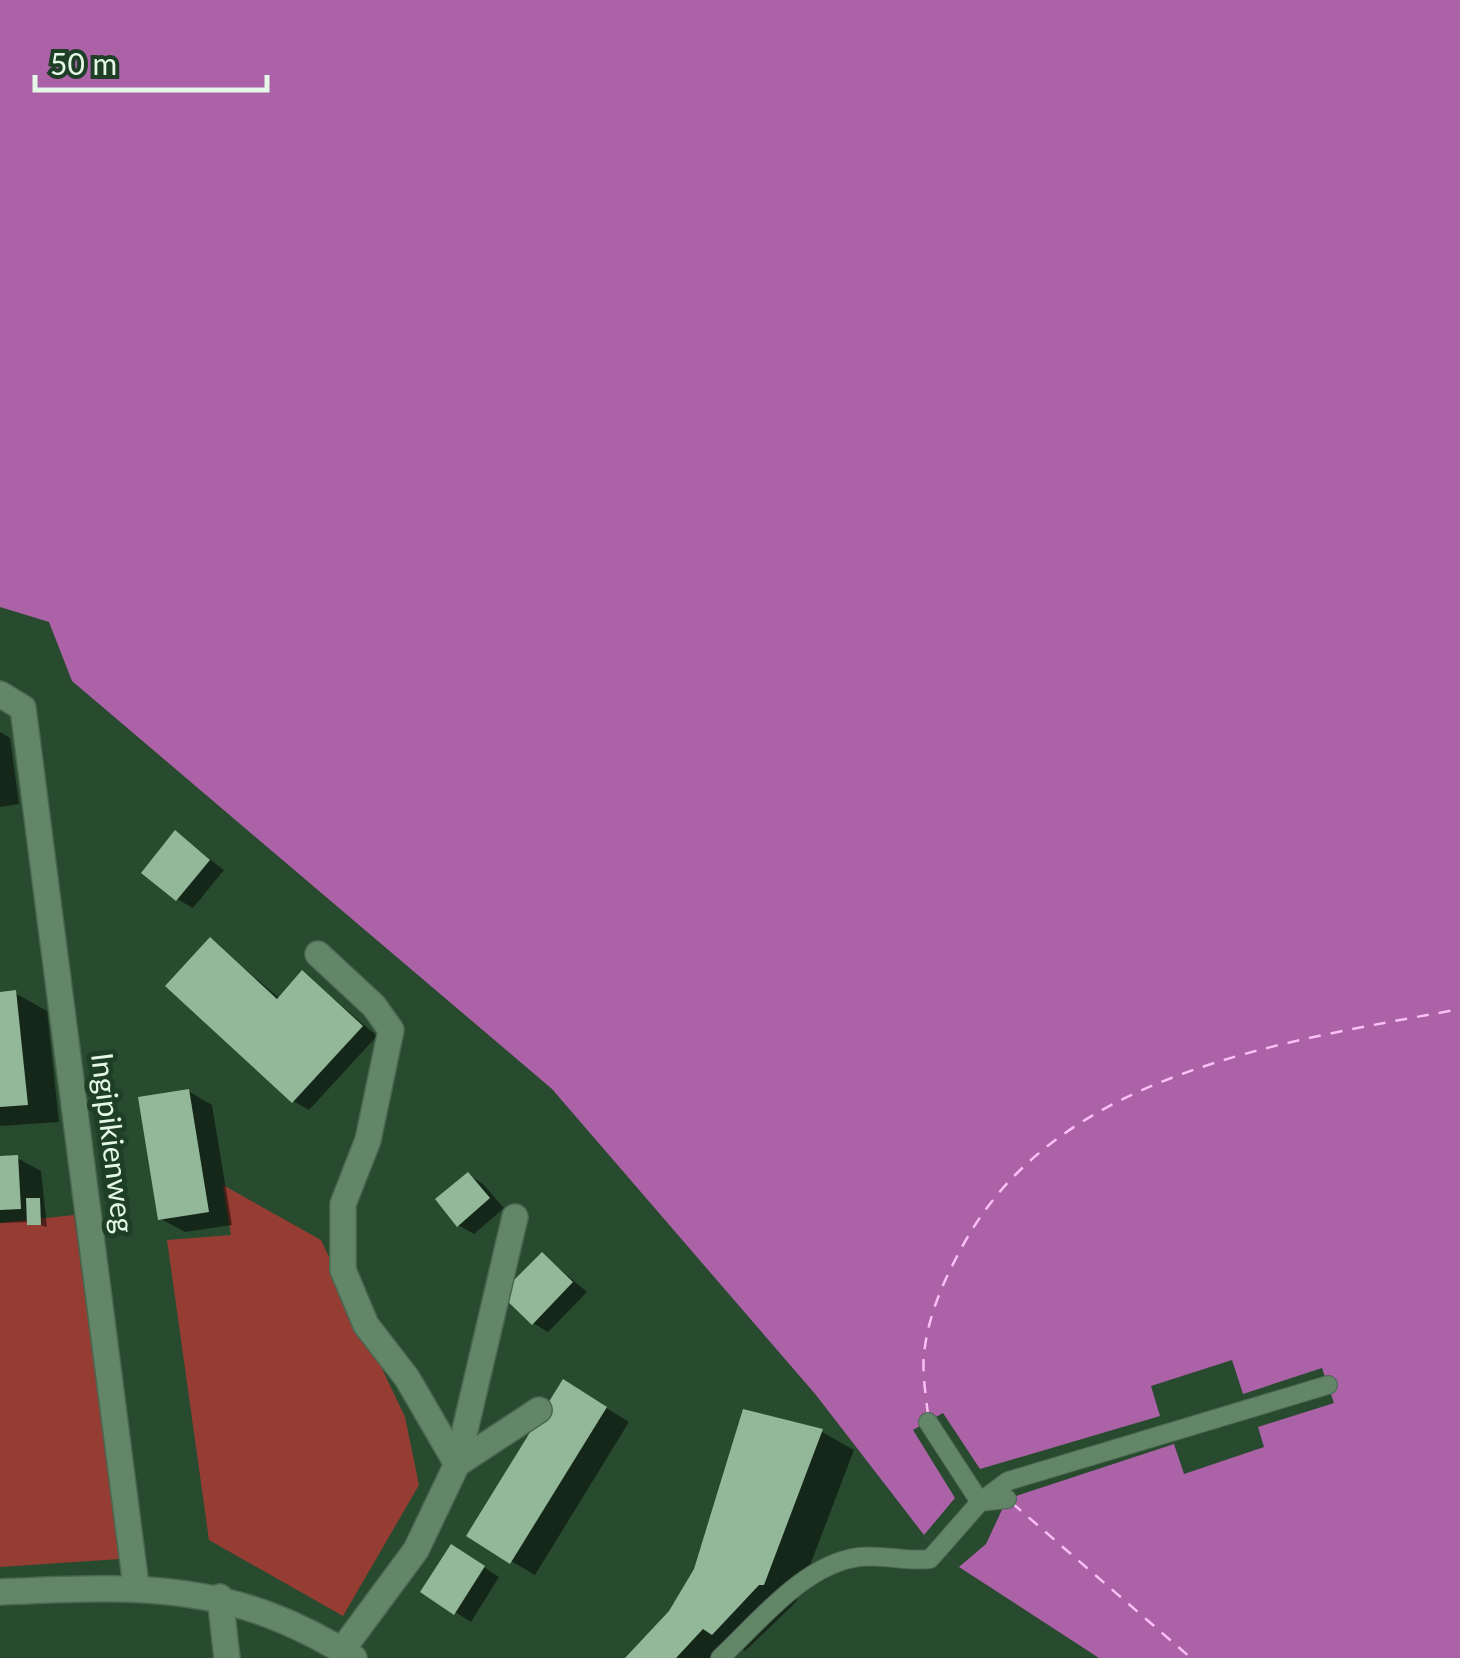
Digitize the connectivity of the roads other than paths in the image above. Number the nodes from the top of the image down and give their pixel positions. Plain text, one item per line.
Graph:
1 (0, 694) edge
2 (318, 954) dead end
3 (515, 1218) dead end
4 (1328, 1386) dead end
5 (539, 1410) dead end
6 (928, 1422) dead end
7 (457, 1464) junction
8 (1007, 1499) dead end
9 (980, 1502) junction
10 (136, 1586) junction
11 (0, 1592) edge
12 (220, 1597) junction
13 (348, 1654) edge
14 (227, 1658) edge
15 (720, 1658) edge

1 - 10 street, Ingipikienweg
2 - 7 street
3 - 7 street
4 - 9 lane
5 - 7 street
6 - 9 lane
7 - 13 street
8 - 9 lane
9 - 15 lane
10 - 11 street
10 - 12 street
12 - 13 street
12 - 14 street

